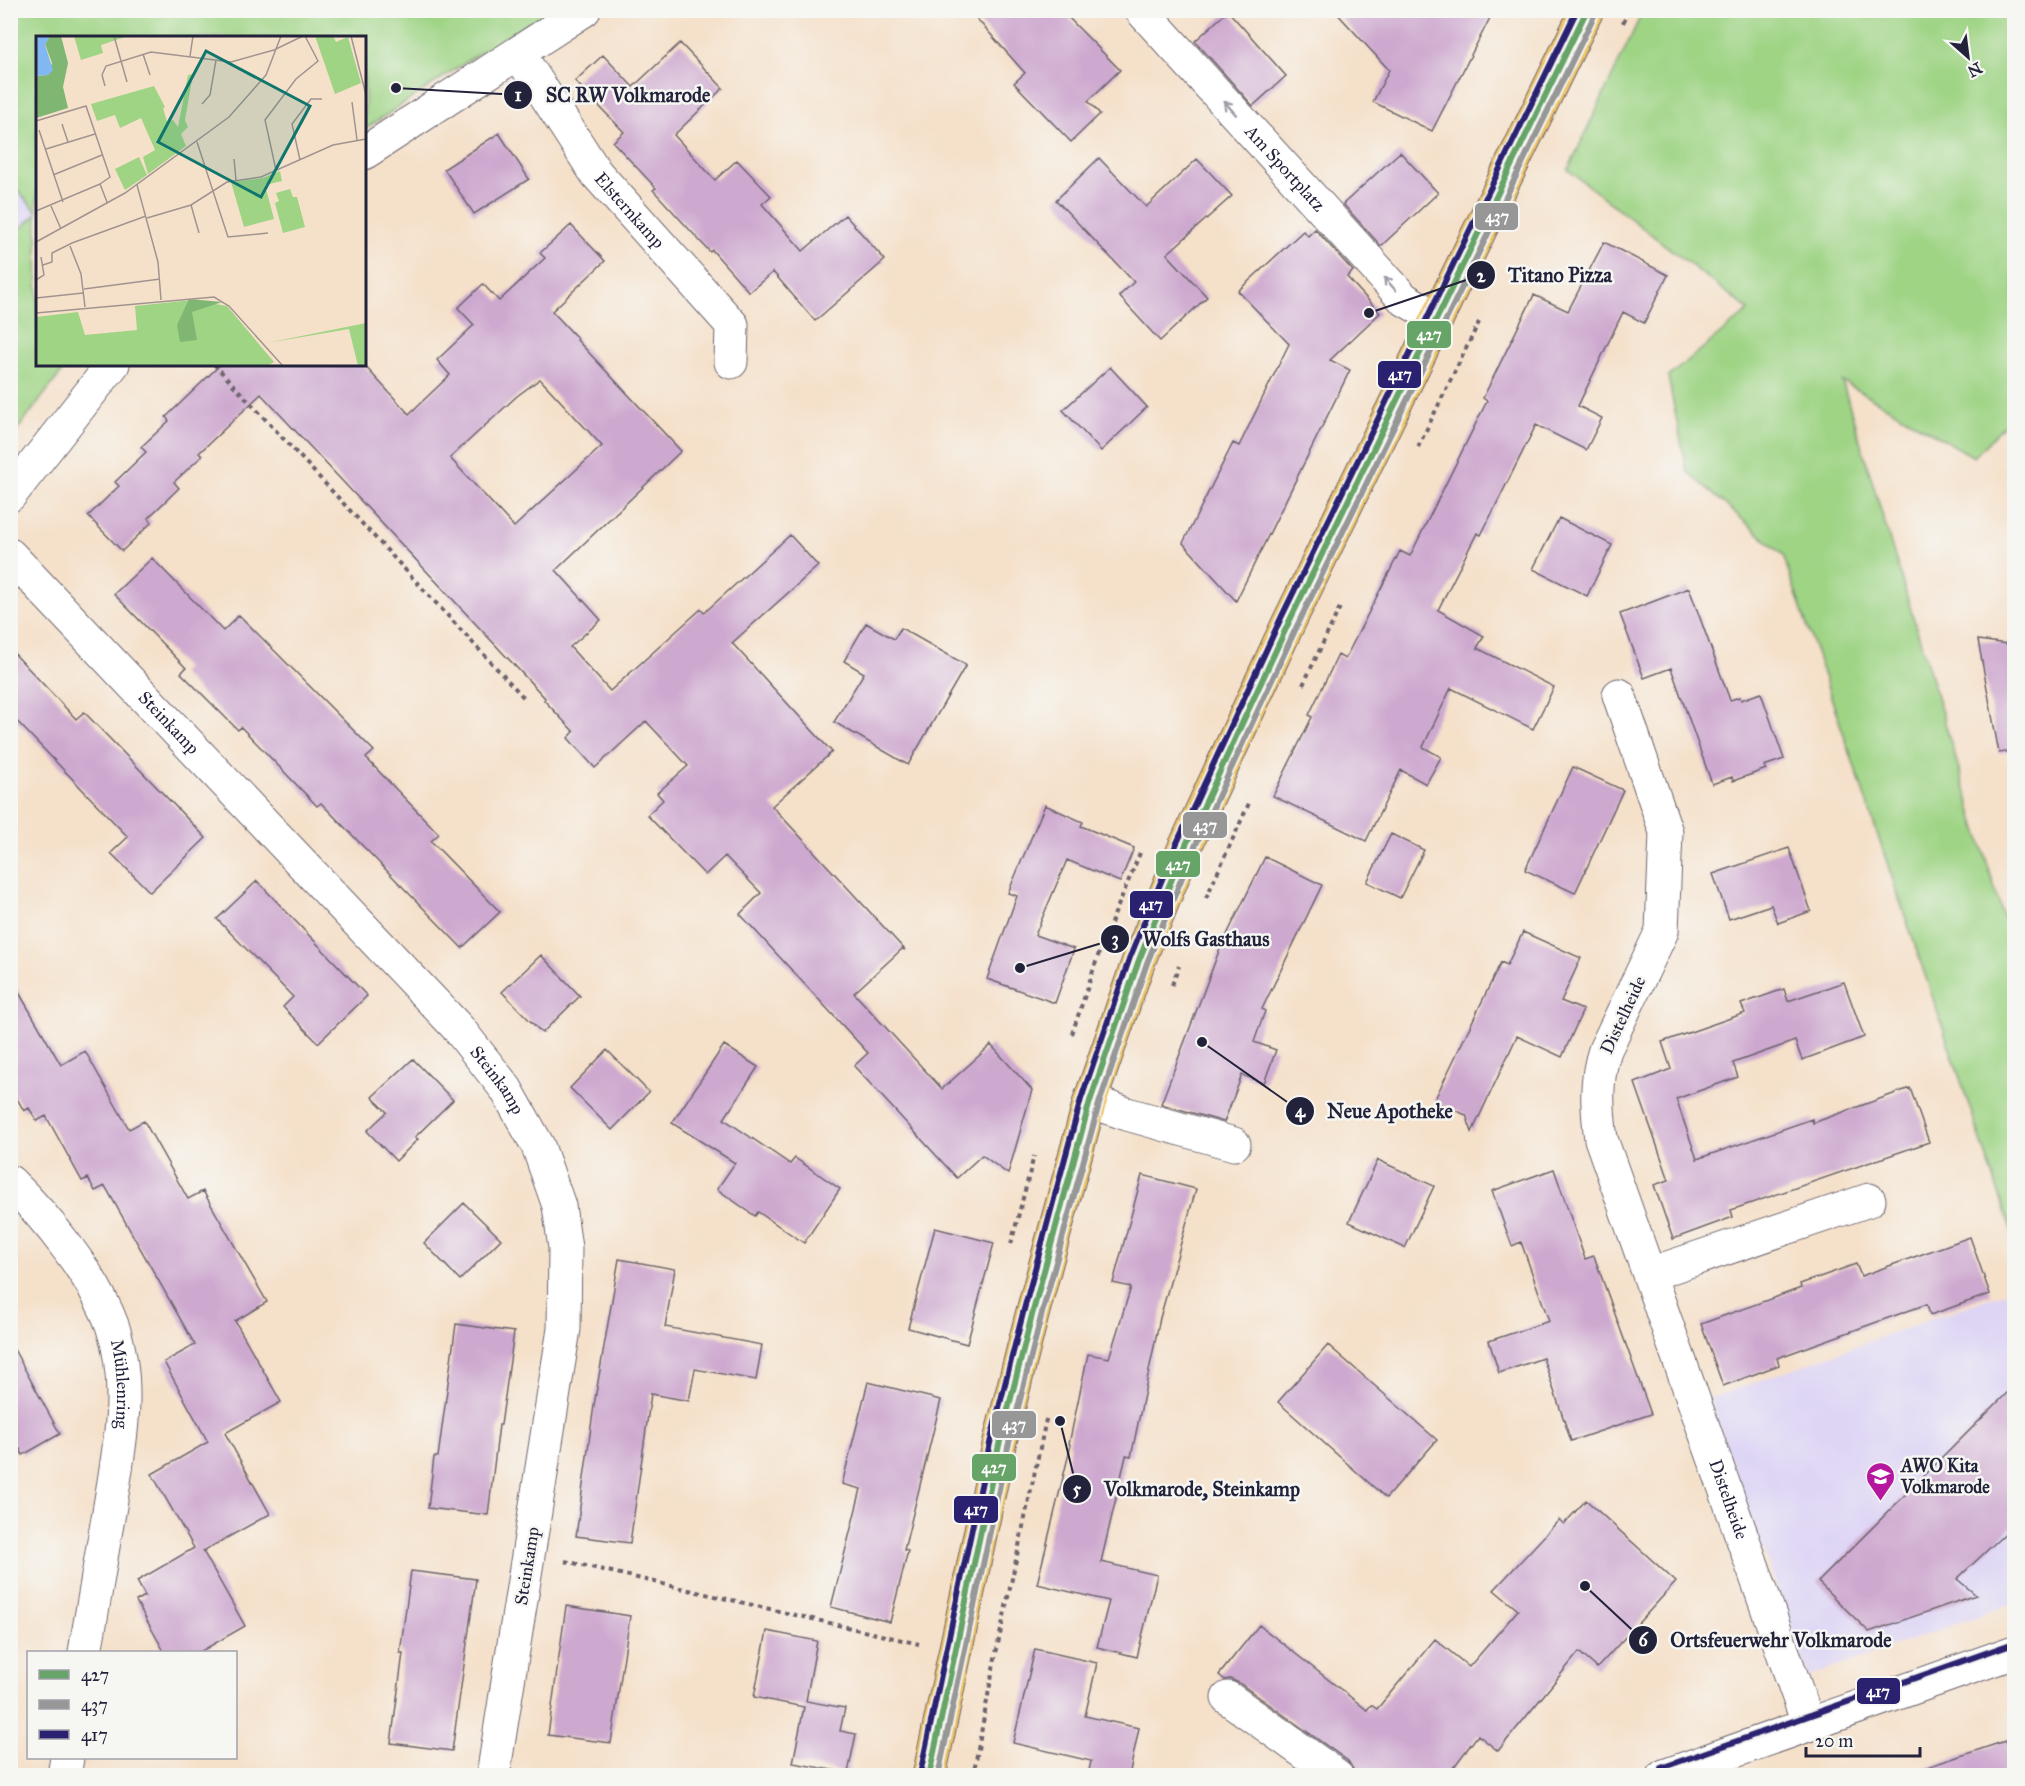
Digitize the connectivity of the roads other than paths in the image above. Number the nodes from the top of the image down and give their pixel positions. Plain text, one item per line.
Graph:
1 (584, 10) edge
2 (1141, 10) edge
3 (1587, 10) edge
4 (519, 54) junction
5 (366, 152) edge
6 (1437, 318) junction
7 (731, 362) dead end
8 (111, 366) edge
9 (10, 495) edge
10 (10, 555) edge
11 (1619, 695) dead end
12 (1090, 1101) junction
13 (1234, 1144) dead end
14 (10, 1182) edge
15 (1869, 1200) dead end
16 (1650, 1274) junction
17 (85, 1651) edge
18 (2014, 1652) edge
19 (1228, 1698) dead end
20 (1808, 1723) junction
21 (67, 1759) edge
22 (64, 1776) edge
23 (493, 1776) edge
24 (929, 1776) edge
25 (1337, 1776) edge
26 (1664, 1776) edge

1 - 4 street
6 -> 2 street, Am Sportplatz
3 - 6 main road
4 - 5 street
4 - 7 street, Elsternkamp
6 - 12 main road
8 - 9 street
10 - 23 street, Steinkamp
11 - 16 street, Distelheide
12 - 13 street
12 - 24 main road
14 - 17 street, Mühlenring
15 - 16 street
16 - 20 street, Distelheide
18 - 20 street
19 - 25 street
20 - 26 street
21 - 22 street

